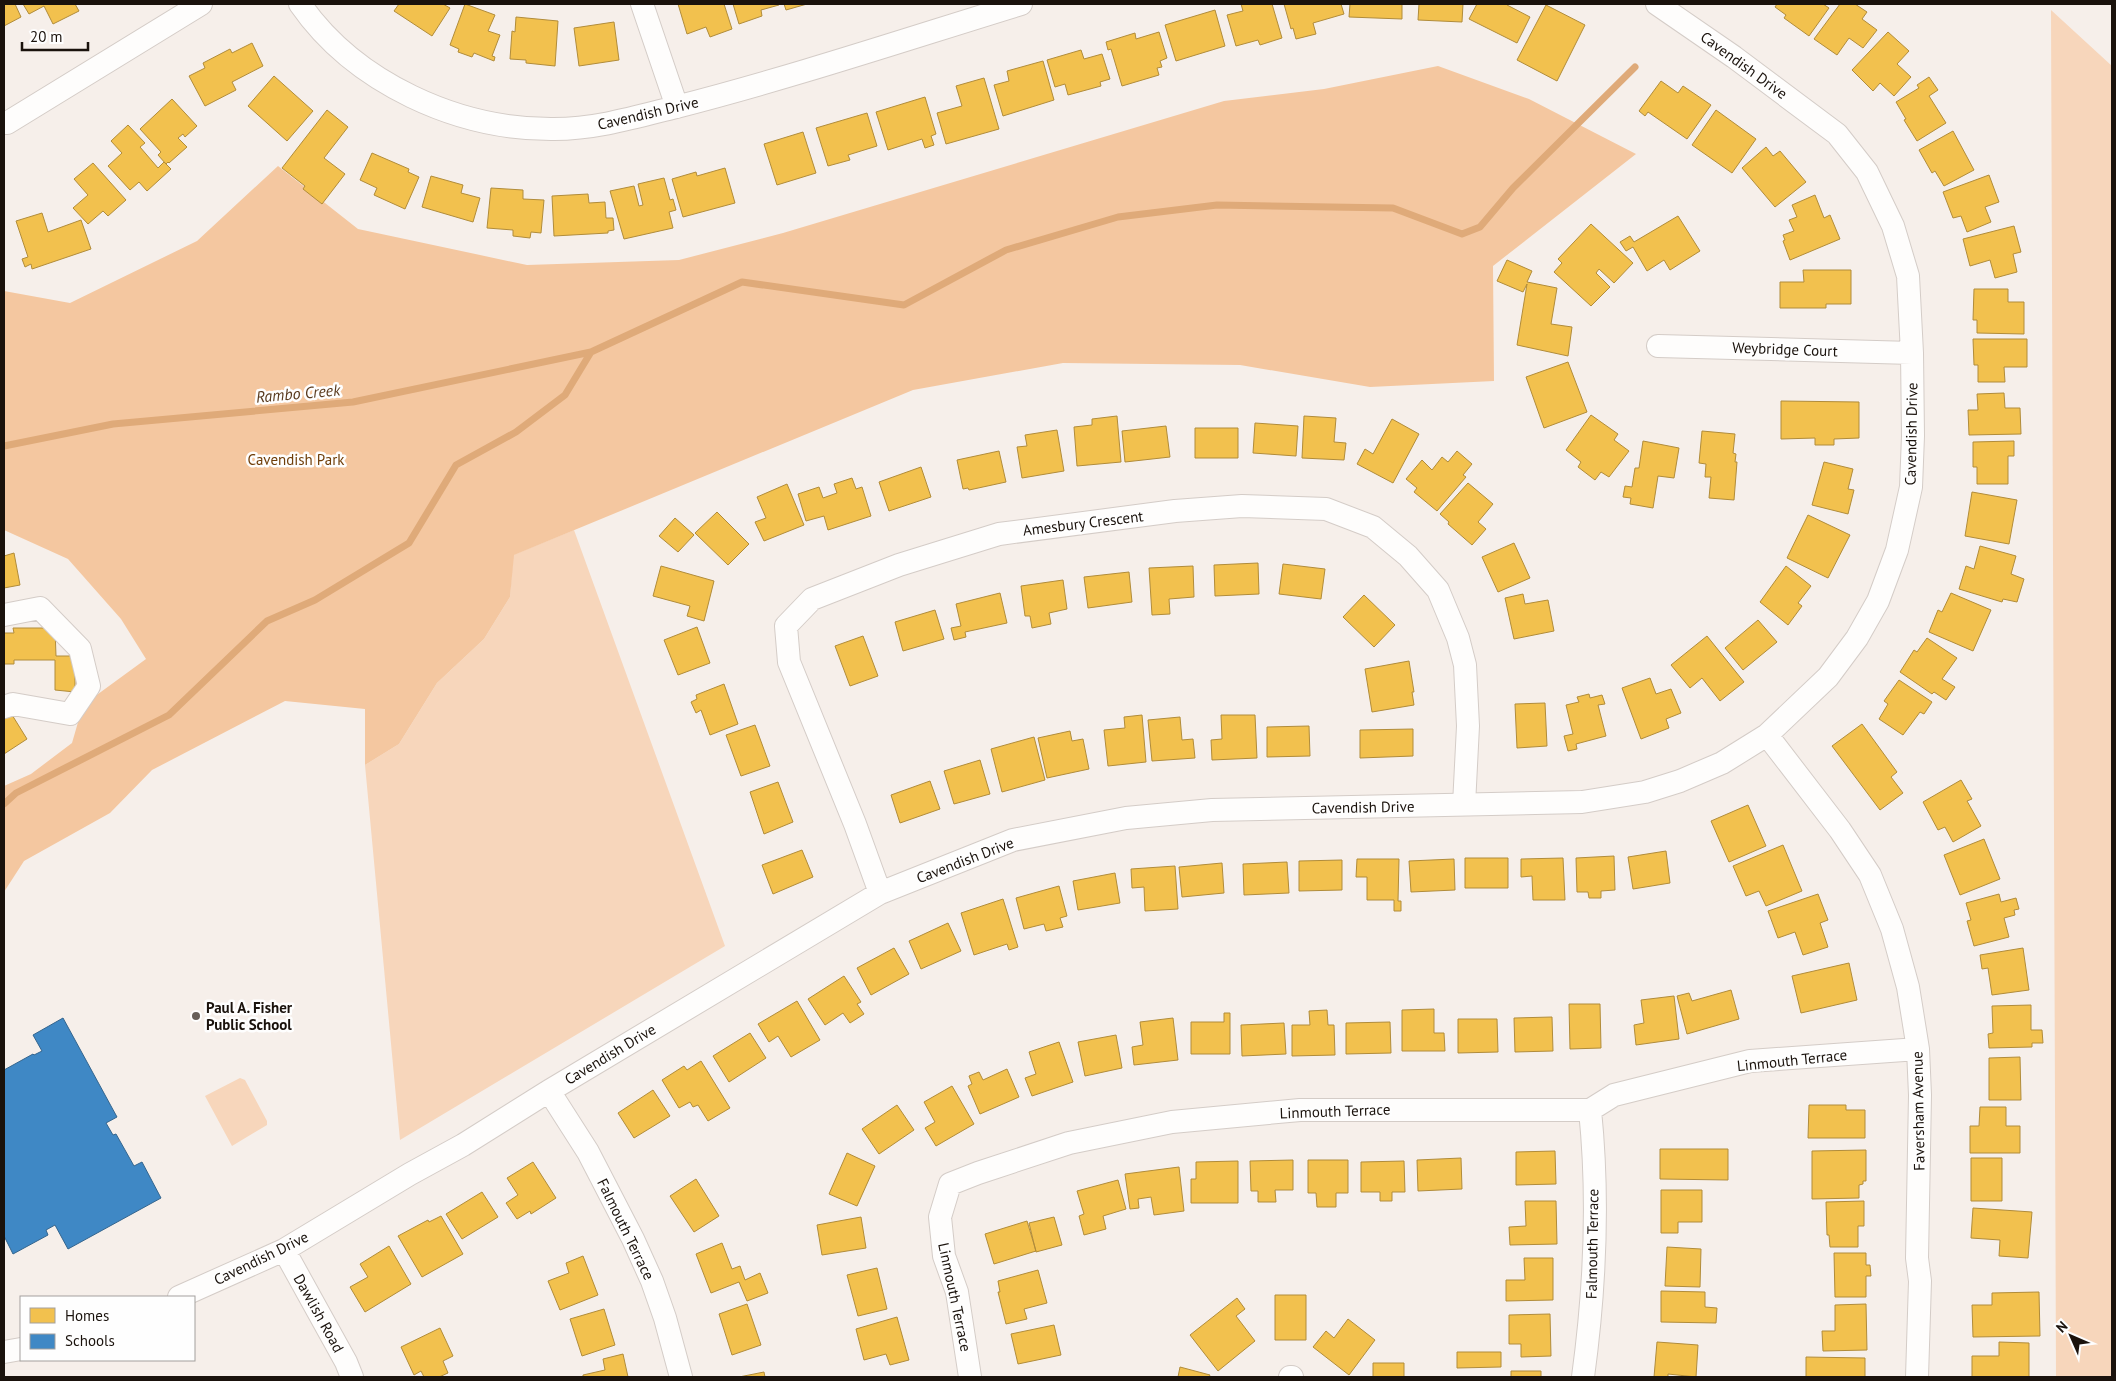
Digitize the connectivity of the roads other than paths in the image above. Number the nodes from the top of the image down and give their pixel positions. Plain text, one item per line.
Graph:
1 (201, 4) edge
2 (300, 4) edge
3 (642, 4) edge
4 (1021, 4) edge
5 (1657, 4) edge
6 (677, 106) junction
7 (6, 123) dead end
8 (1658, 346) dead end
9 (1912, 353) junction
10 (4, 615) edge
11 (4, 706) edge
12 (1767, 735) junction
13 (1464, 805) junction
14 (880, 893) junction
15 (1918, 1049) junction
16 (549, 1091) junction
17 (1590, 1110) junction
18 (284, 1250) junction
19 (181, 1296) edge
20 (20, 1349) edge
21 (4, 1352) edge
22 (352, 1377) edge
23 (681, 1377) edge
24 (970, 1377) edge
25 (1583, 1377) edge
26 (1917, 1377) edge

1 - 7 street
2 - 6 street, Cavendish Drive
3 - 6 street
4 - 6 street, Cavendish Drive
5 - 9 street, Cavendish Drive
8 - 9 street, Weybridge Court
9 - 12 street, Cavendish Drive
10 - 11 street
12 - 13 street, Cavendish Drive
12 - 15 street, Faversham Avenue
13 - 14 street, Cavendish Drive
13 - 14 street, Amesbury Crescent
14 - 16 street, Cavendish Drive
15 - 17 street, Linmouth Terrace
15 - 26 street, Faversham Avenue
16 - 18 street, Cavendish Drive
16 - 23 street, Falmouth Terrace
17 - 24 street, Linmouth Terrace
17 - 25 street, Falmouth Terrace
18 - 19 street, Cavendish Drive
18 - 22 street, Dawlish Road
20 - 21 street

